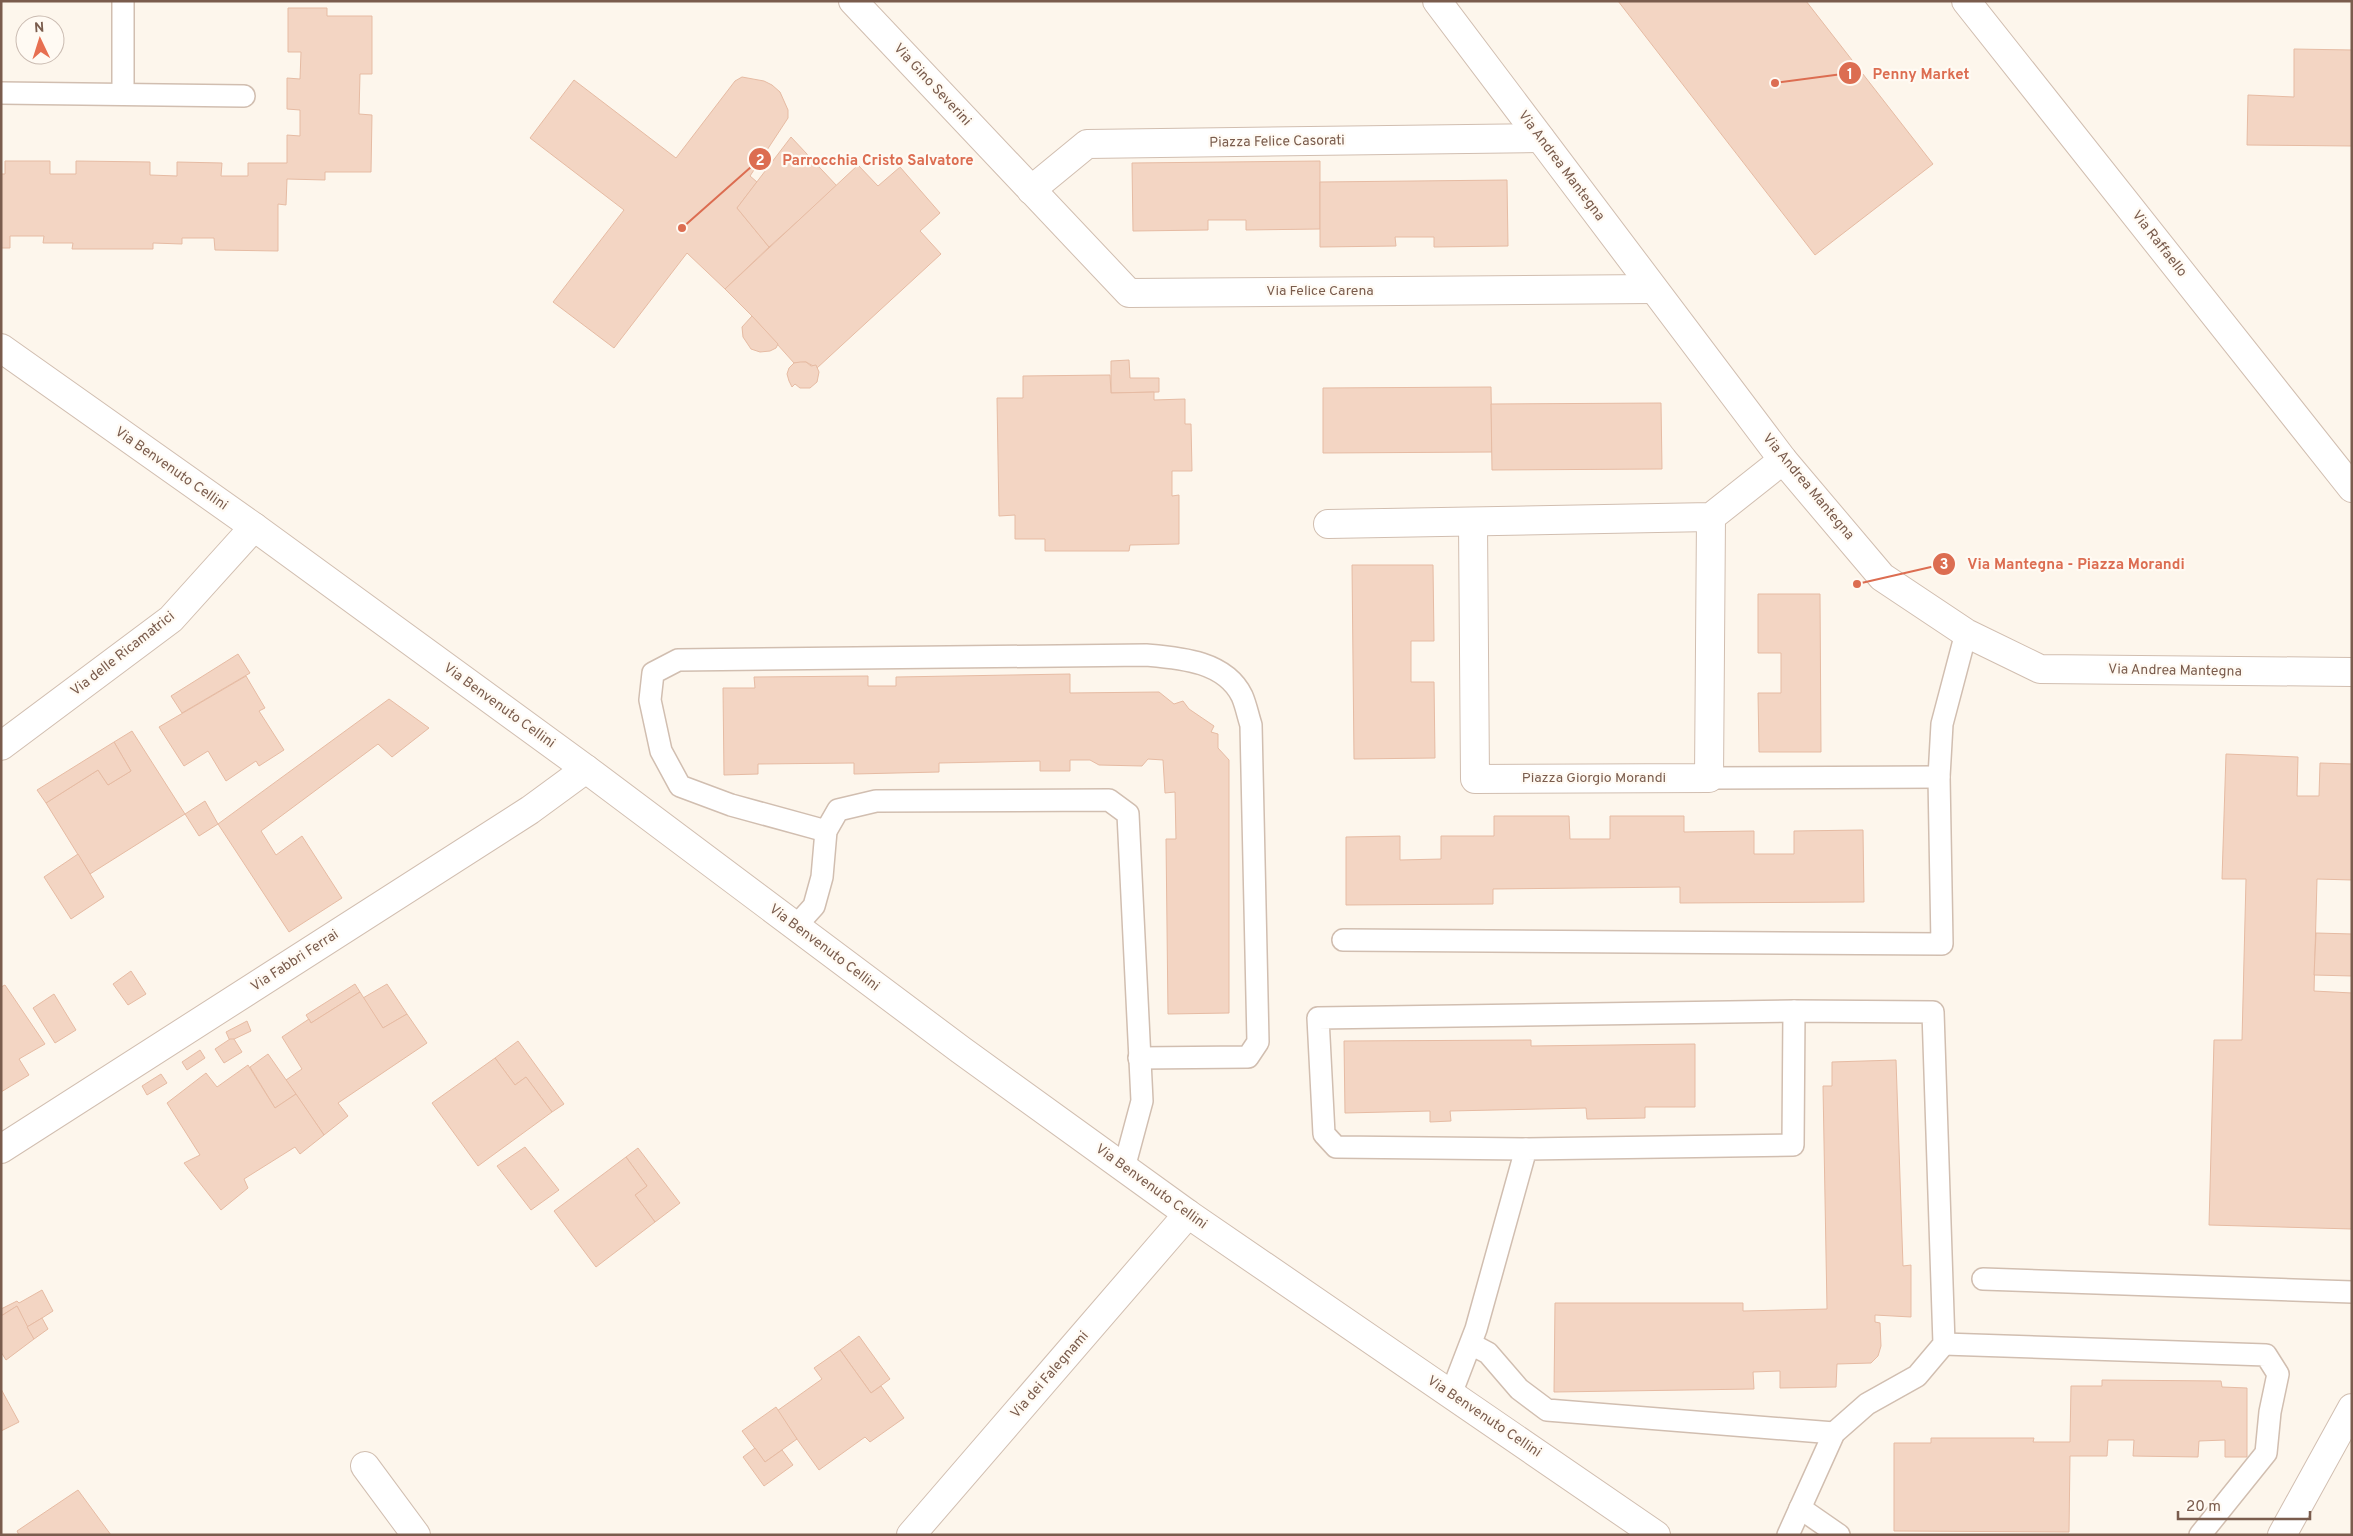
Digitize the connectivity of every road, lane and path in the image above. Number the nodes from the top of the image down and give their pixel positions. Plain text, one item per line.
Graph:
1 (123, 1) edge
2 (853, 1) edge
3 (1437, 1) edge
4 (1966, 1) edge
5 (1, 93) edge
6 (123, 94) junction
7 (244, 96) dead end
8 (1540, 138) junction
9 (1031, 190) junction
10 (1653, 289) junction
11 (1, 348) edge
12 (1783, 460) junction
13 (2352, 488) edge
14 (1711, 518) junction
15 (1473, 523) junction
16 (1328, 524) dead end
17 (254, 527) junction
18 (1966, 634) junction
19 (2352, 672) edge
20 (1, 746) edge
21 (586, 769) junction
22 (1939, 777) junction
23 (1710, 778) junction
24 (826, 831) junction
25 (796, 926) junction
26 (1343, 940) dead end
27 (1794, 1011) junction
28 (1139, 1058) junction
29 (1, 1149) edge
30 (1526, 1150) junction
31 (1124, 1168) junction
32 (1188, 1214) junction
33 (1983, 1279) dead end
34 (2352, 1292) edge
35 (1471, 1344) junction
36 (1944, 1344) junction
37 (1451, 1394) junction
38 (2352, 1408) edge
39 (1834, 1433) junction
40 (365, 1466) dead end
41 (1800, 1508) junction
42 (416, 1535) edge
43 (911, 1535) edge
44 (1656, 1535) edge
45 (1788, 1535) edge
46 (1839, 1535) edge
47 (2200, 1535) edge
48 (2282, 1535) edge

1 - 6 lane
2 - 9 street, Via Gino Severini
3 - 8 street, Via Andrea Mantegna
4 - 13 street, Via Raffaello
5 - 6 lane
6 - 7 lane
8 - 9 street, Piazza Felice Casorati
8 - 10 street, Via Andrea Mantegna
9 - 10 street, Via Felice Carena
10 - 12 street, Via Andrea Mantegna
11 - 17 street, Via Benvenuto Cellini
12 - 14 street
12 - 18 street, Via Andrea Mantegna
14 - 15 street
14 - 23 street
15 - 16 street
15 - 23 street, Piazza Giorgio Morandi
17 - 20 street, Via delle Ricamatrici
17 - 21 street, Via Benvenuto Cellini
18 - 19 street, Via Andrea Mantegna
18 - 22 lane
21 - 25 street, Via Benvenuto Cellini
21 - 29 street, Via Fabbri Ferrai
22 - 23 lane
22 - 26 lane
24 - 25 lane
24 - 28 lane
24 - 28 lane
25 - 31 street, Via Benvenuto Cellini
27 - 30 lane
27 - 30 lane
27 - 36 lane
28 - 31 lane
30 - 35 lane
31 - 32 street, Via Benvenuto Cellini
32 - 37 street, Via Benvenuto Cellini
32 - 43 street, Via dei Falegnami
33 - 34 lane
35 - 37 lane
35 - 39 lane
36 - 39 lane
36 - 47 lane
37 - 44 street, Via Benvenuto Cellini
38 - 48 street
39 - 41 lane
40 - 42 street
41 - 45 lane
41 - 46 lane

